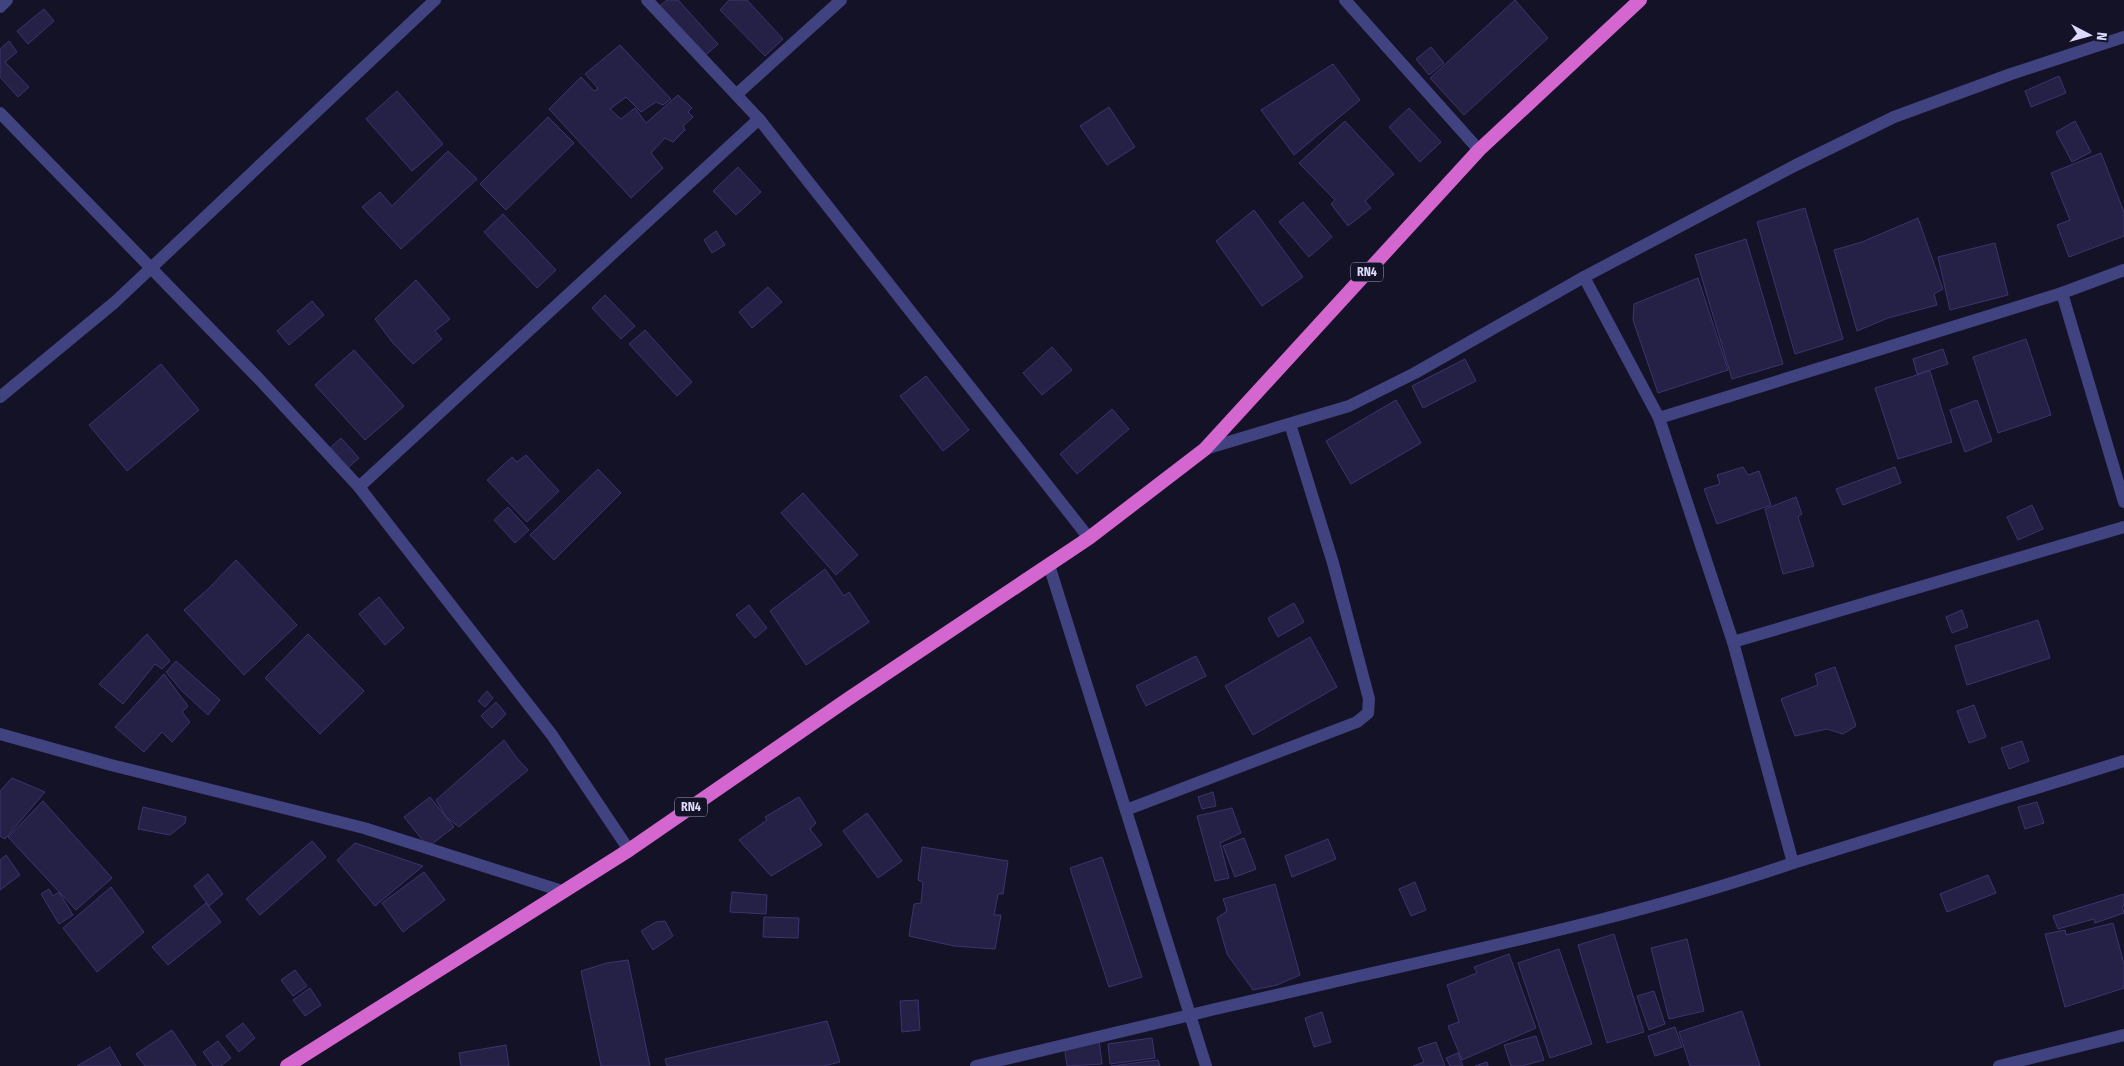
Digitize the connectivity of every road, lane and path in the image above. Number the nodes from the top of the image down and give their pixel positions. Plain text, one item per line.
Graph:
1 (7, 0) edge
2 (435, 0) edge
3 (647, 0) edge
4 (841, 0) edge
5 (1345, 0) edge
6 (1640, 0) edge
7 (0, 6) edge
8 (2124, 37) edge
9 (737, 94) junction
10 (0, 112) edge
11 (759, 119) junction
12 (1479, 150) junction
13 (150, 268) junction
14 (2124, 270) edge
15 (1584, 277) junction
16 (2062, 293) junction
17 (0, 398) edge
18 (1659, 418) junction
19 (1290, 424) junction
20 (1205, 450) junction
21 (359, 487) junction
22 (2124, 502) edge
23 (2124, 527) edge
24 (1089, 538) junction
25 (1049, 565) junction
26 (1733, 642) junction
27 (0, 734) edge
28 (2124, 761) edge
29 (1126, 810) junction
30 (628, 850) junction
31 (1793, 863) junction
32 (562, 891) junction
33 (1190, 1014) junction
34 (2124, 1035) edge
35 (287, 1066) edge
36 (976, 1066) edge
37 (1206, 1066) edge
38 (2000, 1066) edge

1 - 7 street
2 - 13 street
3 - 9 street
4 - 9 street
5 - 12 street
6 - 12 highway, RN4
8 - 15 street
9 - 11 street
10 - 13 street
11 - 21 street
11 - 24 street
12 - 20 highway, RN4
13 - 17 street
13 - 21 street
14 - 16 street
15 - 18 street
15 - 19 street
16 - 18 street
16 - 22 street
18 - 26 street
19 - 20 street
19 - 29 street
20 - 24 highway, RN4
21 - 30 street
23 - 26 street
24 - 25 highway, RN4
25 - 29 street
25 - 30 highway, RN4
26 - 31 street
27 - 32 street
28 - 31 street
29 - 33 street
30 - 32 highway, RN4
31 - 33 street
32 - 35 highway, RN4
33 - 36 street
33 - 37 street
34 - 38 street

